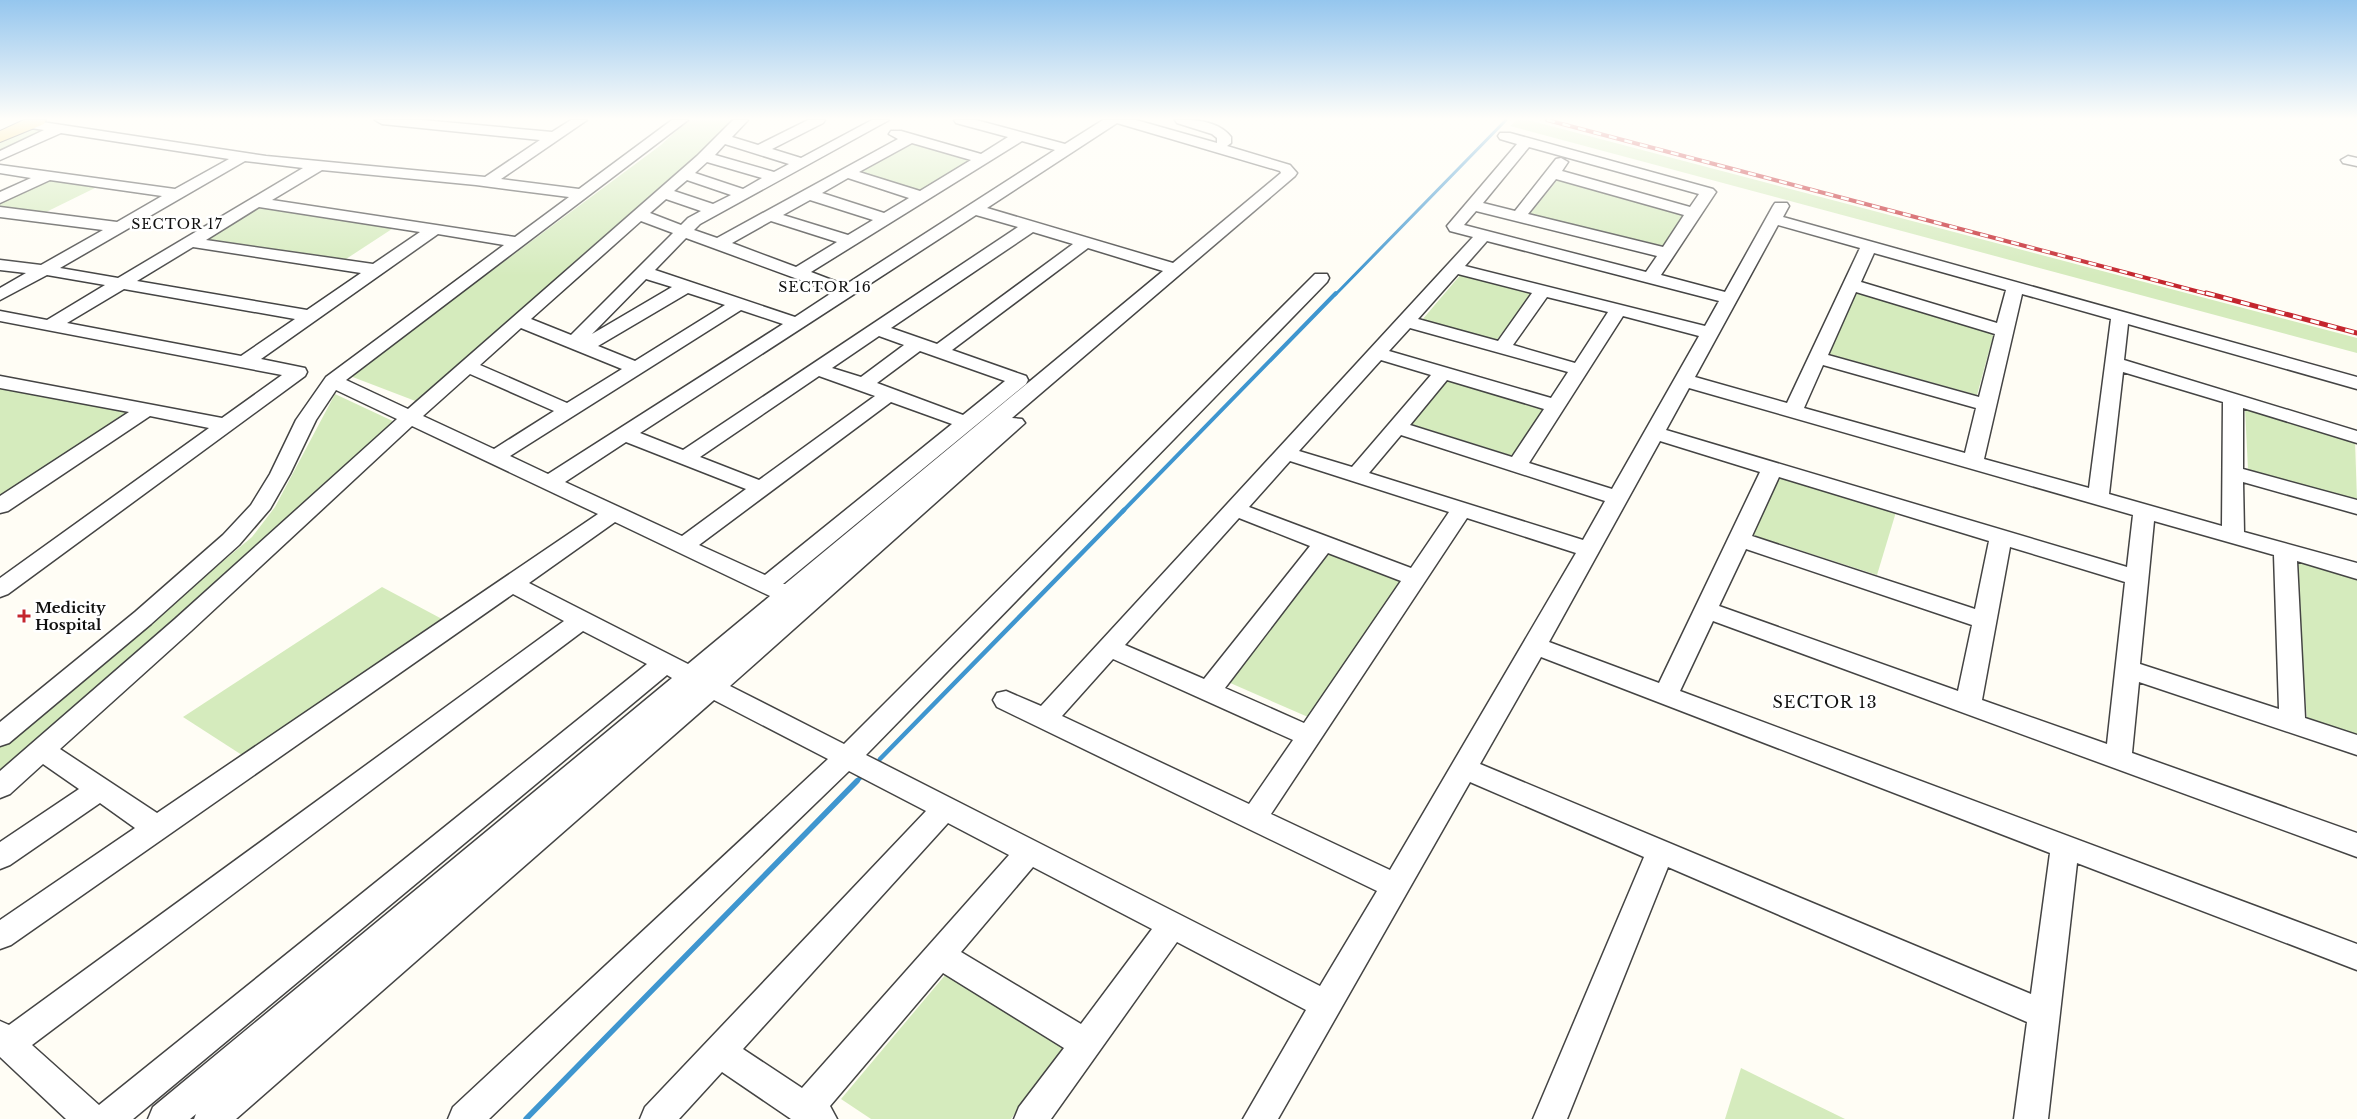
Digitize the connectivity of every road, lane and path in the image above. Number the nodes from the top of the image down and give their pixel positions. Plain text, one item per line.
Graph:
1 (22, 172) edge
2 (216, 172) edge
3 (307, 172) edge
4 (395, 172) edge
5 (501, 172) edge
6 (612, 172) edge
7 (756, 172) edge
8 (785, 172) edge
9 (962, 172) edge
10 (1031, 172) edge
11 (1291, 172) edge
12 (1297, 172) edge
13 (1500, 172) edge
14 (1637, 172) edge
15 (847, 173) joint
16 (1553, 173) joint
17 (685, 174) joint
18 (47, 176) junction
19 (774, 178) junction
20 (488, 181) junction
21 (664, 193) junction
22 (179, 194) junction
23 (583, 194) junction
24 (744, 194) junction
25 (809, 194) junction
26 (922, 197) junction
27 (0, 198) edge
28 (255, 202) junction
29 (1472, 205) junction
30 (974, 209) junction
31 (714, 210) junction
32 (0, 212) edge
33 (1693, 213) junction
34 (639, 215) junction
35 (770, 216) junction
36 (1518, 217) junction
37 (886, 219) junction
38 (1031, 226) junction
39 (120, 227) junction
40 (435, 229) junction
41 (684, 231) junction
42 (1482, 237) junction
43 (850, 241) junction
44 (189, 242) junction
45 (519, 242) junction
46 (1086, 242) junction
47 (720, 244) junction
48 (1869, 246) junction
49 (1667, 252) junction
50 (0, 264) edge
51 (1168, 267) junction
52 (1454, 268) junction
53 (45, 270) junction
54 (377, 270) junction
55 (644, 272) junction
56 (798, 273) junction
57 (1320, 278) dead end
58 (1650, 278) junction
59 (120, 283) junction
60 (687, 286) junction
61 (1851, 286) junction
62 (2015, 286) junction
63 (1543, 290) junction
64 (846, 291) junction
65 (0, 295) edge
66 (1729, 298) junction
67 (740, 303) junction
68 (1618, 310) junction
69 (2120, 315) junction
70 (0, 316) edge
71 (311, 316) junction
72 (519, 321) junction
73 (1406, 321) junction
74 (796, 323) junction
75 (51, 325) junction
76 (877, 329) junction
77 (2004, 331) junction
78 (1709, 333) junction
79 (917, 344) junction
80 (578, 345) junction
81 (1502, 348) junction
82 (939, 351) junction
83 (1377, 352) junction
84 (1818, 358) junction
85 (246, 361) junction
86 (2114, 363) junction
87 (468, 366) junction
88 (637, 368) junction
89 (817, 369) junction
90 (1580, 370) junction
91 (1444, 372) junction
92 (1019, 380) junction
93 (1683, 380) junction
94 (333, 381) junction
95 (0, 382) edge
96 (864, 384) junction
97 (2356, 387) edge
98 (888, 395) junction
99 (2233, 399) junction
100 (1987, 405) junction
101 (1556, 406) junction
102 (146, 410) junction
103 (569, 411) junction
104 (1793, 411) junction
105 (410, 417) junction
106 (966, 423) junction
107 (226, 425) junction
108 (1397, 428) junction
109 (1654, 433) junction
110 (624, 434) junction
111 (2357, 437) edge
112 (1286, 453) junction
113 (495, 457) junction
114 (684, 458) junction
115 (1973, 462) junction
116 (1517, 466) junction
117 (1772, 469) junction
118 (2233, 473) junction
119 (1356, 475) junction
120 (549, 483) junction
121 (761, 488) junction
122 (1618, 498) junction
123 (2098, 498) junction
124 (0, 506) edge
125 (2357, 507) edge
126 (1235, 509) junction
127 (1462, 509) junction
128 (2144, 511) junction
129 (614, 514) junction
130 (2233, 536) junction
131 (2001, 538) junction
132 (1739, 539) junction
133 (1324, 543) junction
134 (683, 546) junction
135 (1589, 550) junction
136 (2285, 551) junction
137 (2357, 572) edge
138 (1415, 578) junction
139 (2137, 578) junction
140 (512, 584) junction
141 (0, 589) edge
142 (787, 595) junction
143 (1706, 610) junction
144 (582, 620) junction
145 (1985, 621) junction
146 (1535, 646) junction
147 (1109, 648) junction
148 (665, 663) junction
149 (2128, 668) junction
150 (701, 682) junction
151 (1208, 692) junction
152 (1666, 695) junction
153 (1006, 700) dead end
154 (1968, 705) junction
155 (1045, 718) junction
156 (2292, 723) junction
157 (0, 736) edge
158 (1309, 736) junction
159 (2357, 745) edge
160 (42, 750) junction
161 (846, 758) junction
162 (2118, 759) junction
163 (1464, 768) junction
164 (0, 787) edge
165 (100, 789) junction
166 (946, 807) junction
167 (1254, 818) junction
168 (157, 828) junction
169 (2065, 846) junction
170 (2357, 846) edge
171 (1030, 851) junction
172 (1661, 851) junction
173 (0, 857) edge
174 (1395, 886) junction
175 (1172, 925) junction
176 (0, 936) edge
177 (940, 955) junction
178 (2357, 957) edge
179 (1326, 1005) junction
180 (2044, 1014) junction
181 (4, 1040) edge
182 (1086, 1044) junction
183 (719, 1052) junction
184 (813, 1114) edge
185 (90, 1119) edge
186 (107, 1119) edge
187 (165, 1119) edge
188 (211, 1119) edge
189 (465, 1119) edge
190 (657, 1119) edge
191 (1031, 1119) edge
192 (1260, 1119) edge
193 (1550, 1119) edge
194 (2031, 1119) edge

1 - 18 street
2 - 22 street
3 - 28 street
4 - 20 street
5 - 20 street
6 - 23 street
7 - 19 street
8 - 19 street
9 - 26 street
10 - 30 street
11 - 51 street
12 - 142 street
13 - 29 street
14 - 33 street
15 - 25 street
15 - 26 street
16 - 33 street
16 - 36 street
17 - 21 street
17 - 24 street
18 - 22 street
18 - 27 street
19 - 24 street
20 - 23 street
21 - 31 street
21 - 34 street
22 - 39 street
23 - 45 street
24 - 31 street
25 - 35 street
25 - 37 street
26 - 37 street
28 - 40 street
28 - 44 street
29 - 36 street
29 - 42 street
30 - 38 street
30 - 64 street
31 - 41 street
32 - 39 street
33 - 49 street
34 - 41 street
34 - 72 street
35 - 43 street
35 - 47 street
36 - 49 street
37 - 43 street
38 - 46 street
38 - 76 street
39 - 53 street
40 - 45 street
40 - 54 street
41 - 47 street
41 - 55 street
42 - 52 street
42 - 58 street
43 - 56 street
44 - 54 street
44 - 59 street
45 - 94 street
46 - 51 street
46 - 82 street
47 - 56 street
48 - 61 street
48 - 62 street
48 - 66 street
49 - 58 street
50 - 53 street
51 - 92 street
51 - 142 street
52 - 63 street
52 - 73 street
53 - 59 street
53 - 65 street
54 - 71 street
55 - 60 street
55 - 80 street
56 - 64 street
57 - 161 street
58 - 66 street
59 - 71 street
59 - 75 street
60 - 67 street
60 - 80 street
61 - 77 street
61 - 84 street
62 - 69 street
62 - 77 street
63 - 68 street
63 - 81 street
64 - 74 street
66 - 78 street
67 - 74 street
67 - 88 street
68 - 78 street
68 - 90 street
69 - 86 street
69 - 97 street
70 - 75 street
71 - 85 street
72 - 80 street
72 - 87 street
73 - 81 street
73 - 83 street
74 - 110 street
75 - 85 street
76 - 79 street
76 - 89 street
77 - 100 street
78 - 93 street
79 - 82 street
79 - 96 street
80 - 88 street
81 - 90 street
82 - 92 street
83 - 91 street
83 - 112 street
84 - 100 street
84 - 104 street
85 - 107 street
86 - 99 street
86 - 123 street
87 - 103 street
87 - 105 street
88 - 103 street
89 - 96 street
89 - 114 street
90 - 101 street
91 - 101 street
91 - 108 street
92 - 106 street
93 - 104 street
93 - 109 street
94 - 105 street
94 - 157 street
95 - 102 street
96 - 98 street
98 - 106 street
98 - 121 street
99 - 111 street
99 - 118 street
100 - 115 street
101 - 116 street
102 - 107 street
102 - 124 street
103 - 113 street
104 - 115 street
105 - 113 street
105 - 160 street
106 - 142 street
107 - 141 street
108 - 116 street
108 - 119 street
109 - 117 street
109 - 122 street
110 - 114 street
110 - 120 street
112 - 119 street
112 - 126 street
113 - 120 street
114 - 121 street
115 - 123 street
116 - 122 street
117 - 131 street
117 - 132 street
118 - 125 street
118 - 130 street
119 - 127 street
120 - 129 street
121 - 134 street
122 - 135 street
123 - 128 street
126 - 133 street
126 - 147 street
127 - 135 street
127 - 138 street
128 - 130 street
128 - 139 street
129 - 134 street
129 - 140 street
130 - 136 street
131 - 139 street
131 - 145 street
132 - 143 street
132 - 145 street
133 - 138 street
133 - 151 street
134 - 142 street
135 - 146 street
136 - 137 street
136 - 156 street
138 - 158 street
139 - 149 street
140 - 144 street
140 - 168 street
142 - 150 street
143 - 152 street
143 - 154 street
144 - 148 street
144 - 181 street
145 - 154 street
146 - 152 street
146 - 163 street
147 - 151 street
147 - 155 street
148 - 150 street
148 - 186 street
149 - 156 street
149 - 162 street
150 - 161 street
150 - 187 street
150 - 188 street
151 - 158 street
152 - 169 street
153 - 155 street
154 - 162 street
155 - 167 street
156 - 159 street
158 - 167 street
160 - 164 street
160 - 165 street
161 - 166 street
161 - 189 street
162 - 170 street
163 - 172 street
163 - 174 street
165 - 168 street
165 - 173 street
166 - 171 street
166 - 183 street
167 - 174 street
168 - 176 street
169 - 178 street
169 - 180 street
171 - 175 street
171 - 177 street
172 - 180 street
172 - 193 street
174 - 179 street
175 - 179 street
175 - 182 street
177 - 182 street
177 - 184 street
179 - 192 street
180 - 194 street
181 - 185 street
182 - 191 street
183 - 184 street
183 - 190 street

